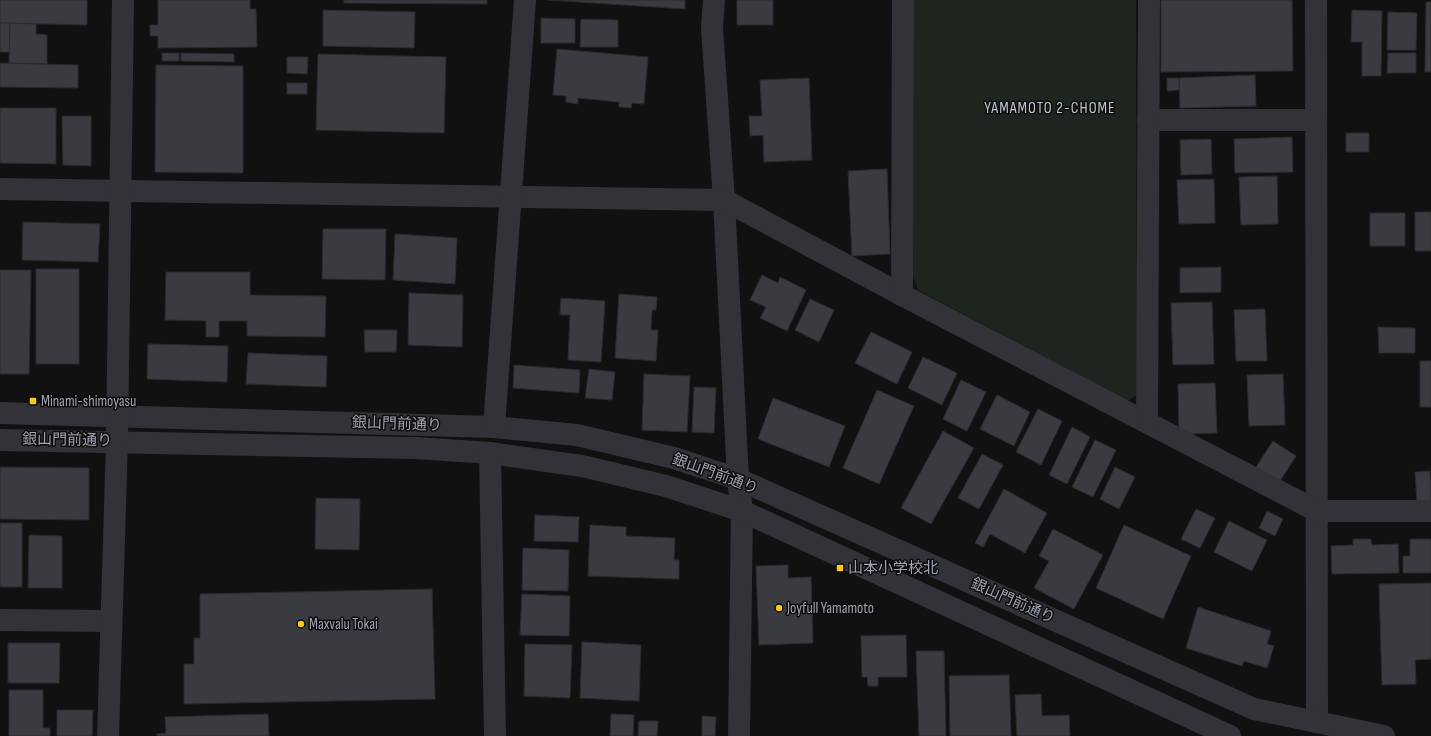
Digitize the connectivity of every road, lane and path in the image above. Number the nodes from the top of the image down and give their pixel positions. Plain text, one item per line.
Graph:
1 (123, 0) edge
2 (525, 0) edge
3 (714, 0) edge
4 (903, 0) edge
5 (1149, 0) edge
6 (1316, 0) edge
7 (1148, 120) junction
8 (1316, 120) junction
9 (0, 189) edge
10 (120, 191) junction
11 (509, 196) junction
12 (724, 200) junction
13 (902, 295) junction
14 (0, 413) edge
15 (116, 416) junction
16 (1147, 422) junction
17 (494, 427) junction
18 (0, 440) edge
19 (117, 441) junction
20 (490, 453) junction
21 (738, 479) junction
22 (742, 511) junction
23 (1317, 511) junction
24 (1431, 511) edge
25 (0, 620) edge
26 (111, 621) junction
27 (1317, 722) junction
28 (108, 736) edge
29 (495, 736) edge
30 (739, 736) edge
31 (1228, 736) edge
32 (1384, 736) edge

1 - 10 street
2 - 11 street
3 - 12 street
4 - 13 street
5 - 7 street
6 - 8 street
7 - 8 street
7 - 16 street
8 - 23 street
9 - 10 street
10 - 11 street
10 - 15 street
11 - 12 street
11 - 17 street
12 - 13 street
12 - 21 street
13 - 16 street
14 - 15 street, 銀山門前通り
15 - 17 street, 銀山門前通り
15 - 19 street
16 - 23 street
17 - 21 street, 銀山門前通り
18 - 19 street, 銀山門前通り
19 - 20 street, 銀山門前通り
19 - 26 street
20 - 22 street, 銀山門前通り
20 - 29 street
21 - 22 street
21 - 27 street, 銀山門前通り
22 - 30 street
22 - 31 street, 銀山門前通り
23 - 24 street
23 - 27 street
25 - 26 street
26 - 28 street
27 - 32 street, 銀山門前通り

